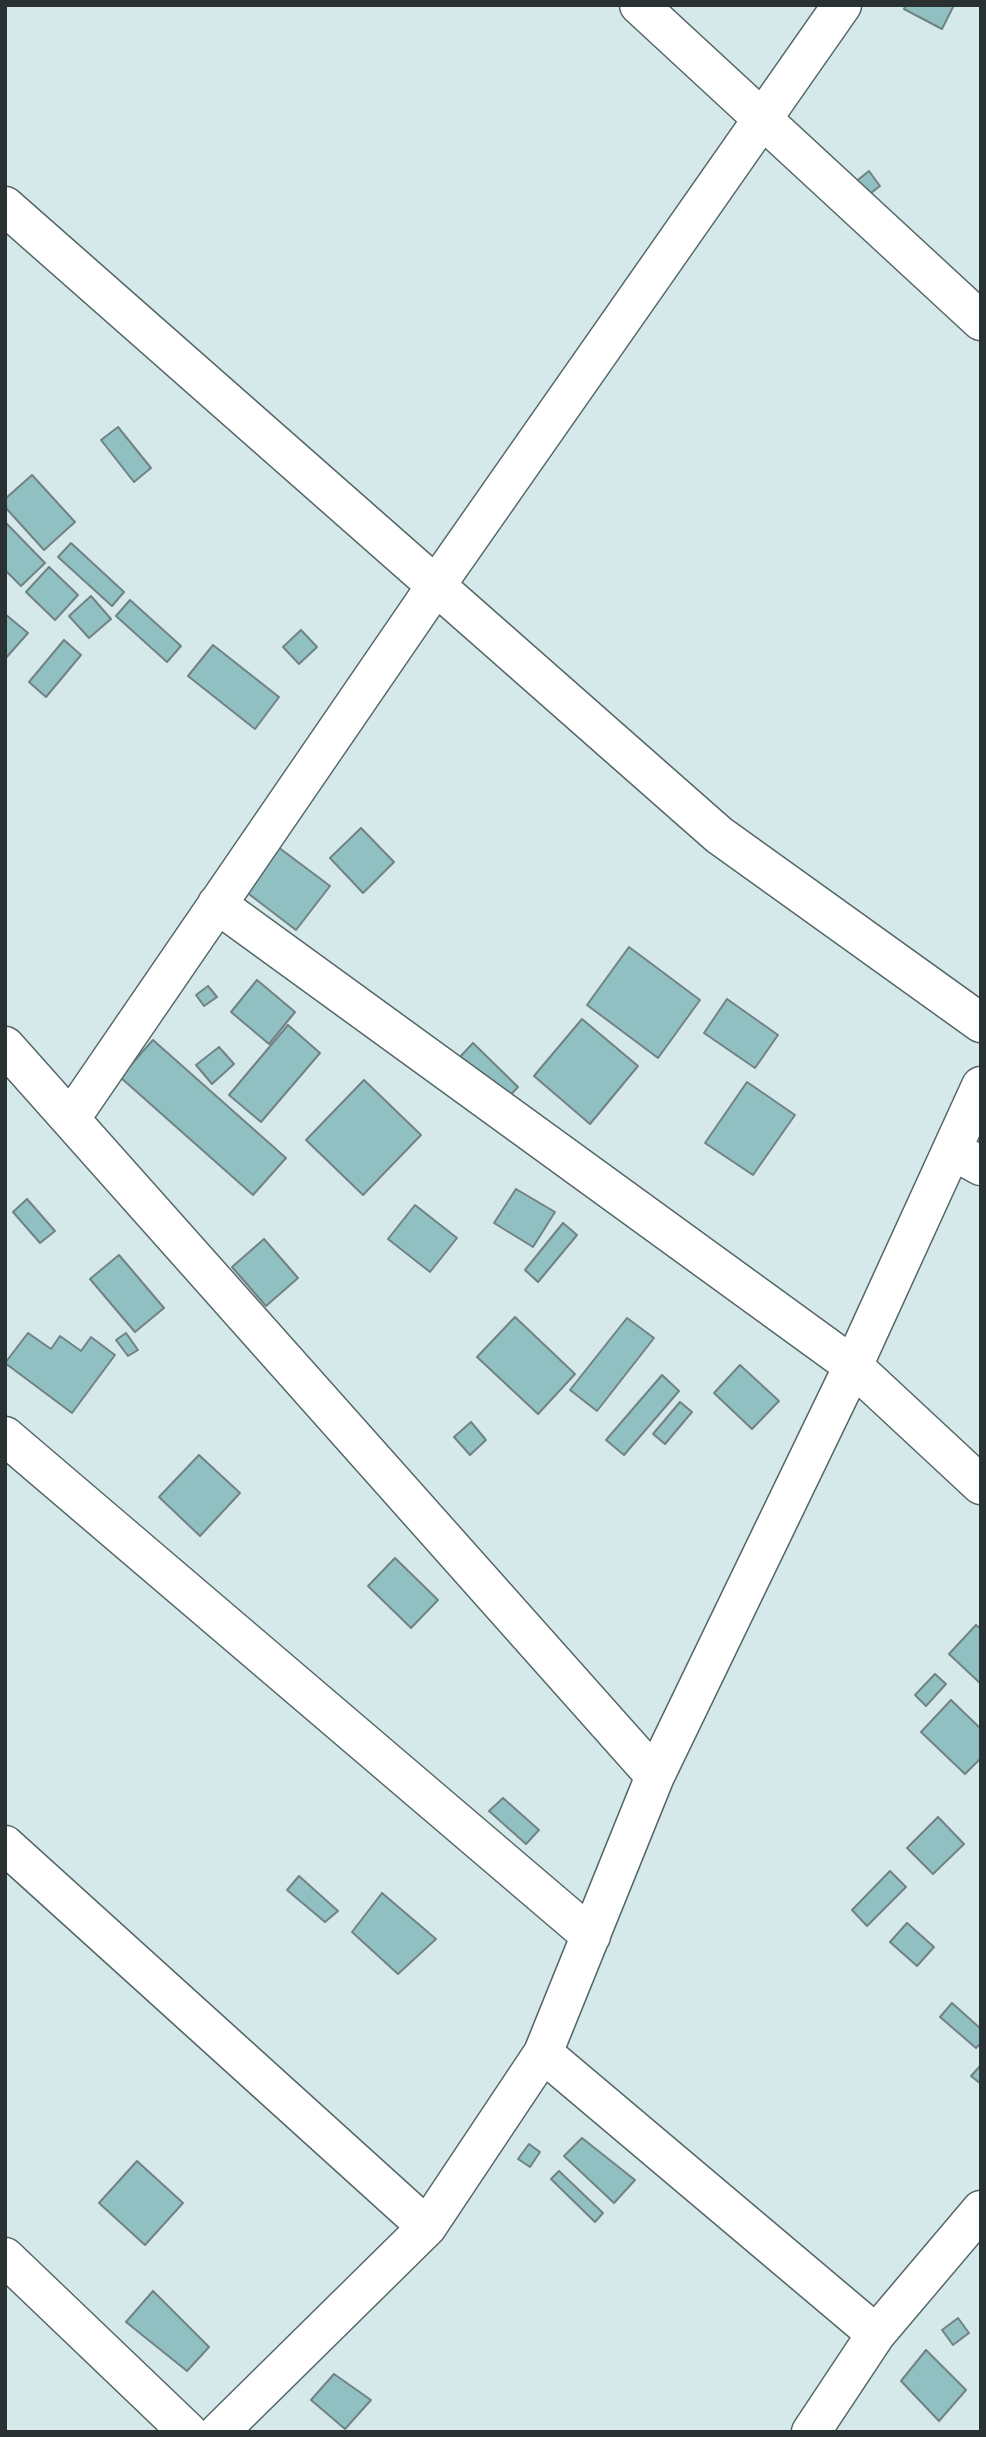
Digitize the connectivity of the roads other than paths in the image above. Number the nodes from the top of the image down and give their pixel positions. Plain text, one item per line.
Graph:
1 (639, 5) edge
2 (842, 5) edge
3 (762, 119) junction
4 (5, 206) edge
5 (981, 321) edge
6 (437, 584) junction
7 (217, 904) junction
8 (981, 1023) edge
9 (5, 1046) edge
10 (981, 1086) edge
11 (71, 1118) junction
12 (966, 1158) edge
13 (853, 1366) junction
14 (5, 1436) edge
15 (981, 1485) edge
16 (655, 1776) junction
17 (5, 1845) edge
18 (591, 1936) junction
19 (543, 2053) junction
20 (977, 2222) edge
21 (427, 2227) junction
22 (5, 2257) edge
23 (876, 2334) junction
24 (813, 2431) edge
25 (188, 2432) edge
26 (219, 2432) edge

1 - 3 street
2 - 3 street
3 - 5 street
3 - 6 street
4 - 6 street
6 - 7 street
6 - 8 street
7 - 11 street
7 - 13 street
9 - 11 street
10 - 12 street
11 - 16 street
12 - 13 street
13 - 15 street
13 - 16 street
14 - 18 street
16 - 18 street
17 - 21 street
18 - 19 street
19 - 21 street
19 - 23 street
20 - 23 street
21 - 26 street
22 - 25 street
23 - 24 street

